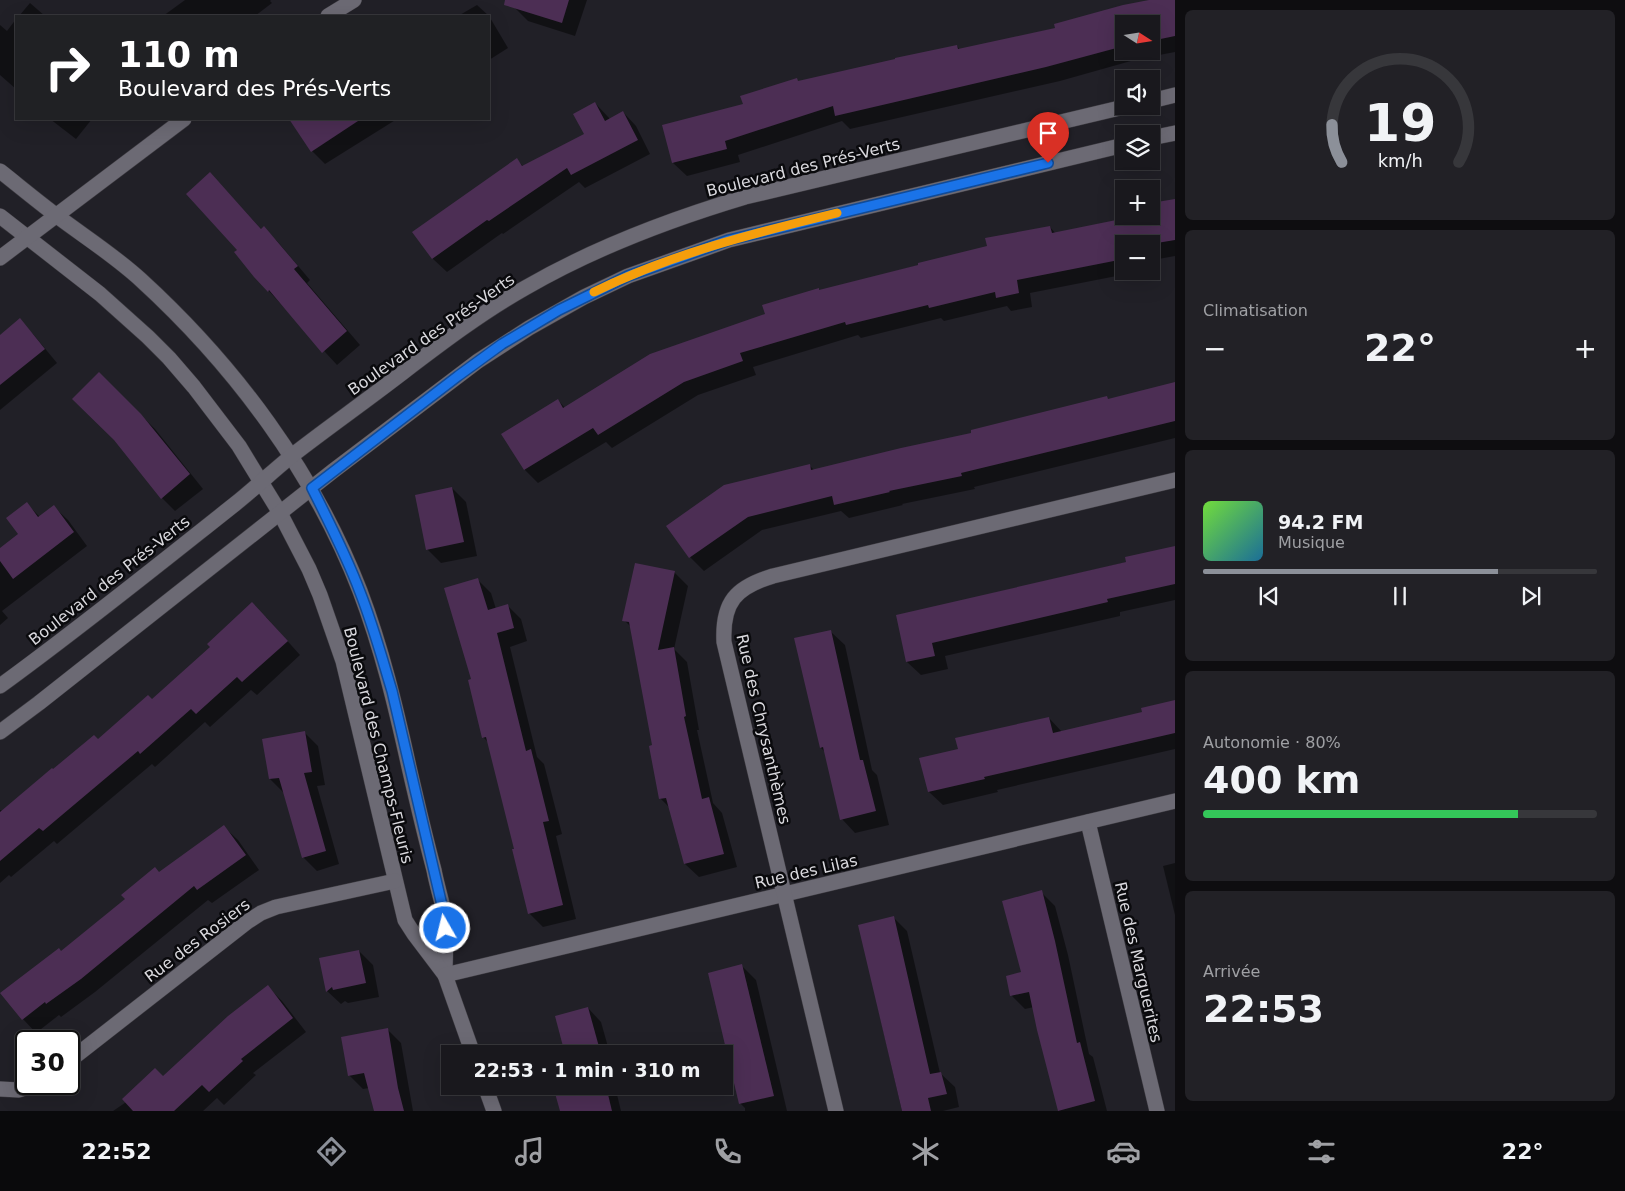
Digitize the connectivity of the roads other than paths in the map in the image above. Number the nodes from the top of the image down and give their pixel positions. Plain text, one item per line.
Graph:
1 (354, 0) edge
2 (330, 15) edge
3 (1175, 95) edge
4 (1160, 99) edge
5 (1115, 109) edge
6 (183, 120) edge
7 (1175, 133) edge
8 (1160, 136) edge
9 (1115, 147) edge
10 (0, 171) edge
11 (0, 216) edge
12 (57, 216) junction
13 (27, 236) junction
14 (0, 258) edge
15 (292, 456) junction
16 (1175, 480) edge
17 (262, 482) junction
18 (312, 488) junction
19 (280, 513) junction
20 (0, 686) edge
21 (0, 732) edge
22 (1175, 801) edge
23 (1088, 822) junction
24 (395, 881) junction
25 (785, 894) junction
26 (445, 975) junction
27 (470, 1045) edge
28 (80, 1052) edge
29 (0, 1089) edge
30 (15, 1090) edge
31 (488, 1095) edge
32 (494, 1111) edge
33 (836, 1111) edge
34 (1157, 1111) edge

1 - 2 street
3 - 4 street
5 - 15 street, Boulevard des Prés-Verts
6 - 12 street
7 - 8 street
9 - 18 street
10 - 12 street, Boulevard des Champs-Fleuris
11 - 13 street, Boulevard des Champs-Fleuris
12 - 13 street
12 - 15 street, Boulevard des Champs-Fleuris
13 - 14 street
13 - 17 street, Boulevard des Champs-Fleuris
15 - 17 street, Boulevard des Prés-Verts
15 - 18 street, Boulevard des Champs-Fleuris
16 - 25 street, Rue des Chrysanthèmes
17 - 19 street, Boulevard des Champs-Fleuris
17 - 20 street, Boulevard des Prés-Verts
18 - 19 street
18 - 26 street, Boulevard des Champs-Fleuris
19 - 21 street
19 - 24 street, Boulevard des Champs-Fleuris
22 - 23 street, Rue des Lilas
23 - 25 street, Rue des Lilas
23 - 34 street, Rue des Marguerites
24 - 26 street, Boulevard des Champs-Fleuris
24 - 28 street, Rue des Rosiers
25 - 26 street, Rue des Lilas
25 - 33 street, Rue des Chrysanthèmes
26 - 27 street, Boulevard des Champs-Fleuris
29 - 30 street
31 - 32 street

